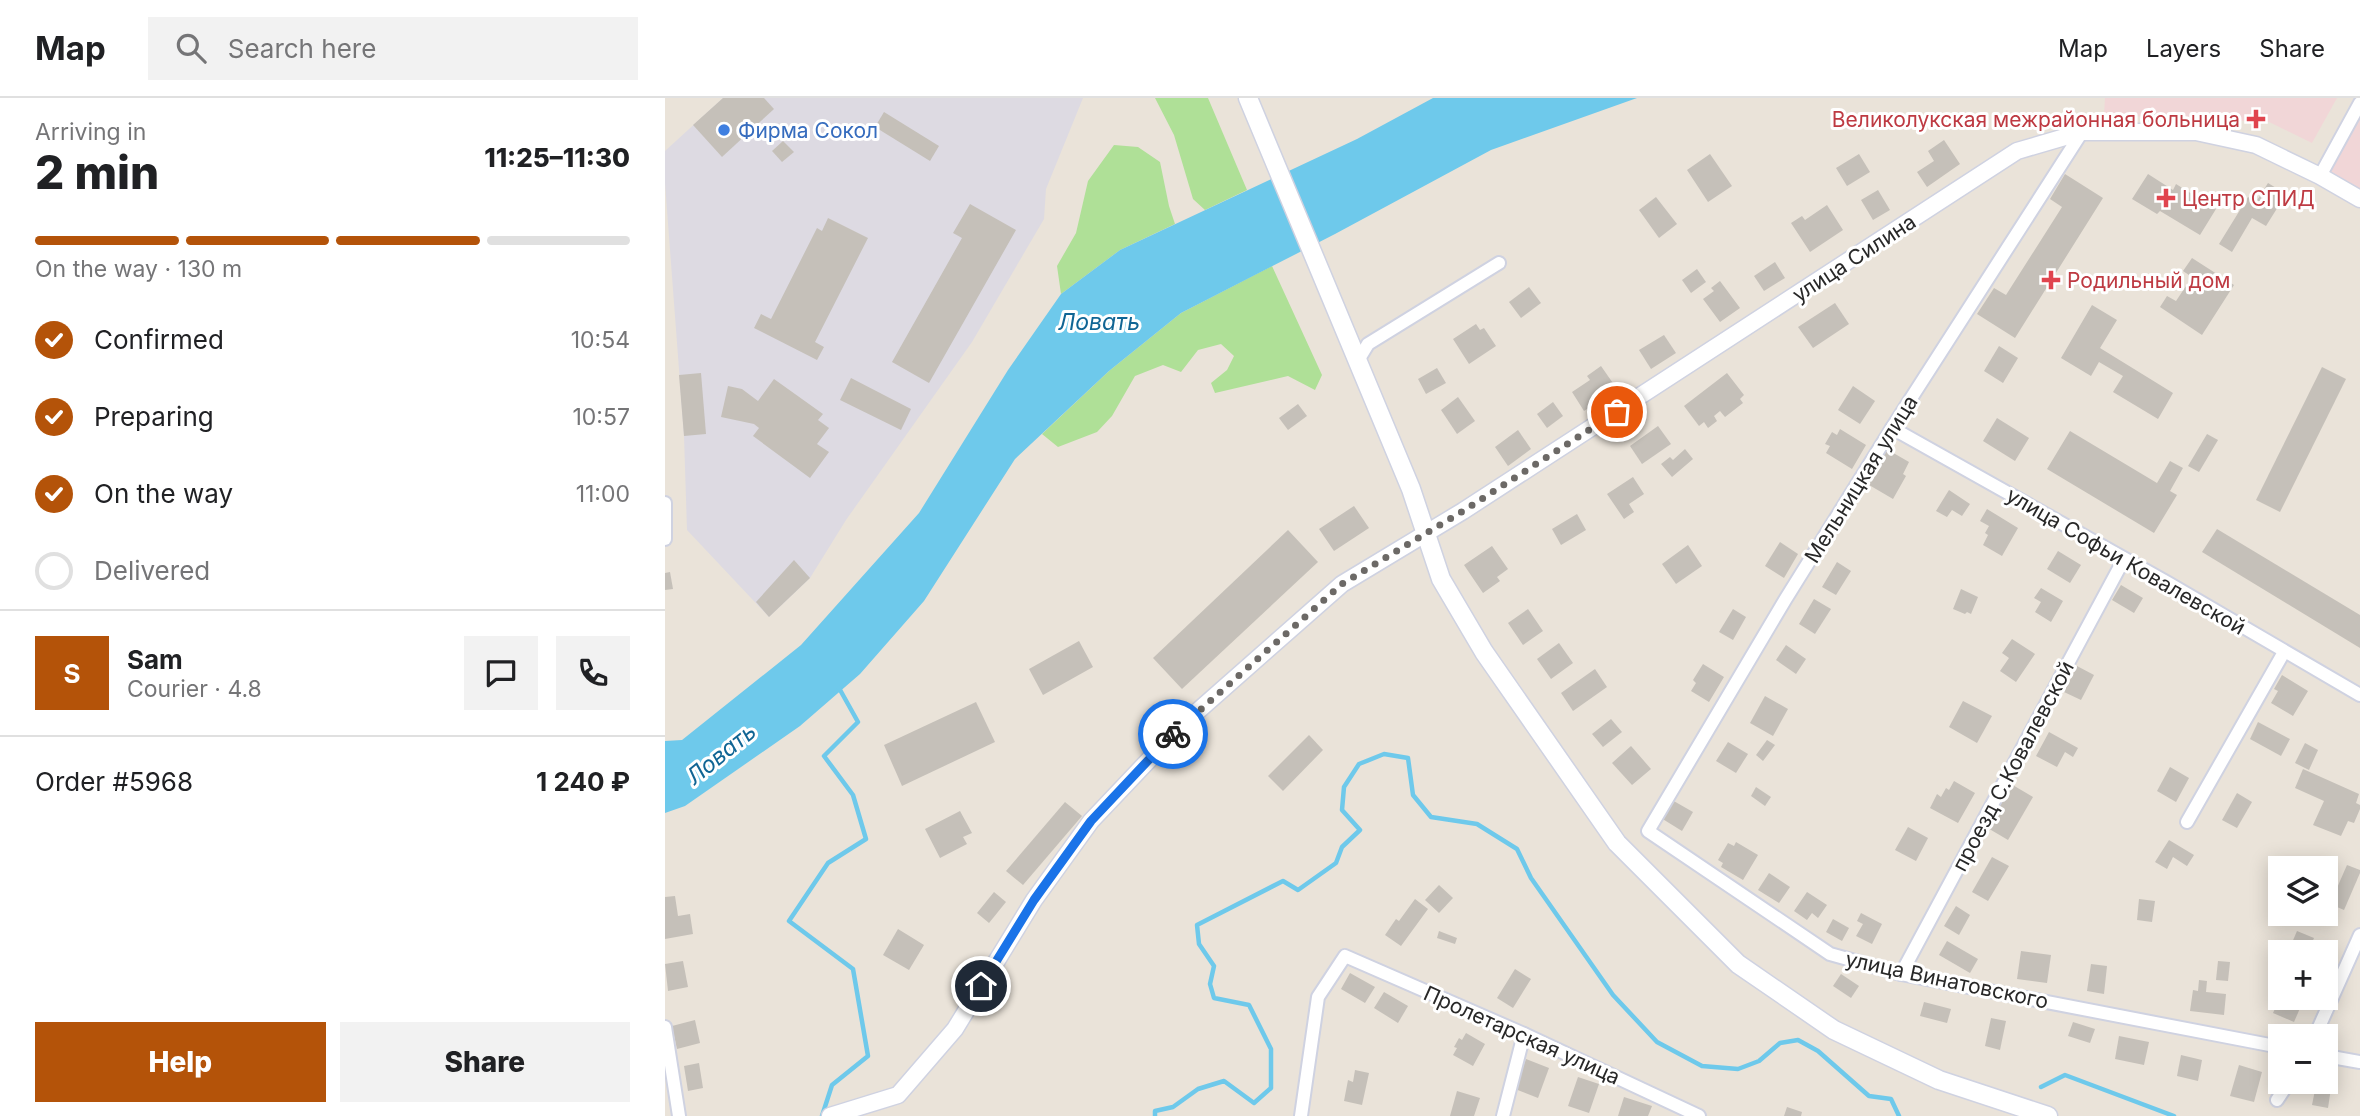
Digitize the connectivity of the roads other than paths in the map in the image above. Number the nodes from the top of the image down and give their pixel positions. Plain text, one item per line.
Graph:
1 (1248, 98) edge
2 (2360, 103) edge
3 (2082, 132) junction
4 (2320, 176) junction
5 (2360, 199) edge
6 (1499, 263) dead end
7 (1357, 362) junction
8 (1892, 428) junction
9 (665, 503) edge
10 (1425, 533) junction
11 (665, 539) edge
12 (2124, 559) junction
13 (2284, 652) junction
14 (2360, 695) edge
15 (2187, 822) dead end
16 (1648, 831) joint
17 (2360, 935) edge
18 (1901, 974) junction
19 (2320, 1024) edge
20 (665, 1027) edge
21 (1524, 1034) junction
22 (2268, 1045) edge
23 (2338, 1058) edge
24 (2360, 1062) edge
25 (2281, 1094) edge
26 (2277, 1100) dead end
27 (679, 1116) edge
28 (830, 1116) edge
29 (1301, 1116) edge
30 (1503, 1116) edge
31 (1699, 1116) edge
32 (2048, 1116) edge

1 - 7 main road
2 - 4 street
3 - 4 street, улица Силина
3 - 8 street, Мельницкая улица
3 - 10 street, улица Силина
4 - 5 street, улица Силина
6 - 7 street
7 - 10 main road
8 - 12 street, улица Софьи Ковалевской
8 - 16 street, Мельницкая улица
9 - 11 street
10 - 28 street, улица Силина
10 - 32 main road
12 - 13 street, улица Софьи Ковалевской
12 - 18 street, проезд С.Ковалевской
13 - 14 street, улица Софьи Ковалевской
13 - 15 street
16 - 18 street, улица Винатовского
17 - 19 street
18 - 22 street, улица Винатовского
20 - 27 street
21 - 29 street, Пролетарская улица
21 - 30 street
21 - 31 street, Пролетарская улица
23 - 24 street
25 - 26 street

